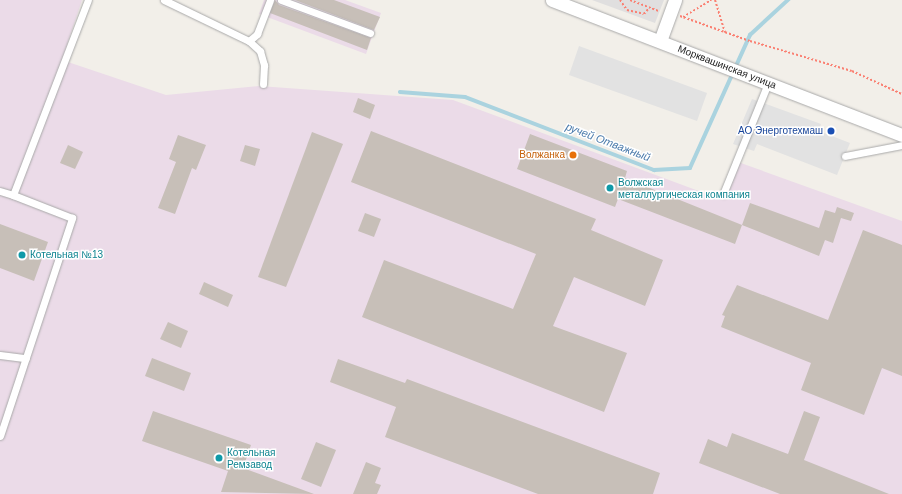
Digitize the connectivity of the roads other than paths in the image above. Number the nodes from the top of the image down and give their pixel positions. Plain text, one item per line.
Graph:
1 (88, 0) edge
2 (164, 0) edge
3 (270, 0) edge
4 (281, 0) edge
5 (552, 0) edge
6 (676, 9) edge
7 (370, 33) dead end
8 (249, 40) junction
9 (660, 41) junction
10 (768, 83) junction
11 (263, 84) dead end
12 (902, 135) edge
13 (902, 145) edge
14 (845, 156) dead end
15 (0, 191) edge
16 (723, 194) dead end
17 (13, 195) junction
18 (0, 355) edge
19 (26, 358) junction
20 (0, 436) edge

1 - 17 lane
2 - 8 lane
3 - 8 lane
4 - 7 lane
5 - 9 street, Морквашинская улица
6 - 9 street
8 - 11 lane
9 - 10 street, Морквашинская улица
10 - 12 street, Морквашинская улица
10 - 16 lane
13 - 14 lane
15 - 17 lane
17 - 19 lane
18 - 19 lane
19 - 20 lane

